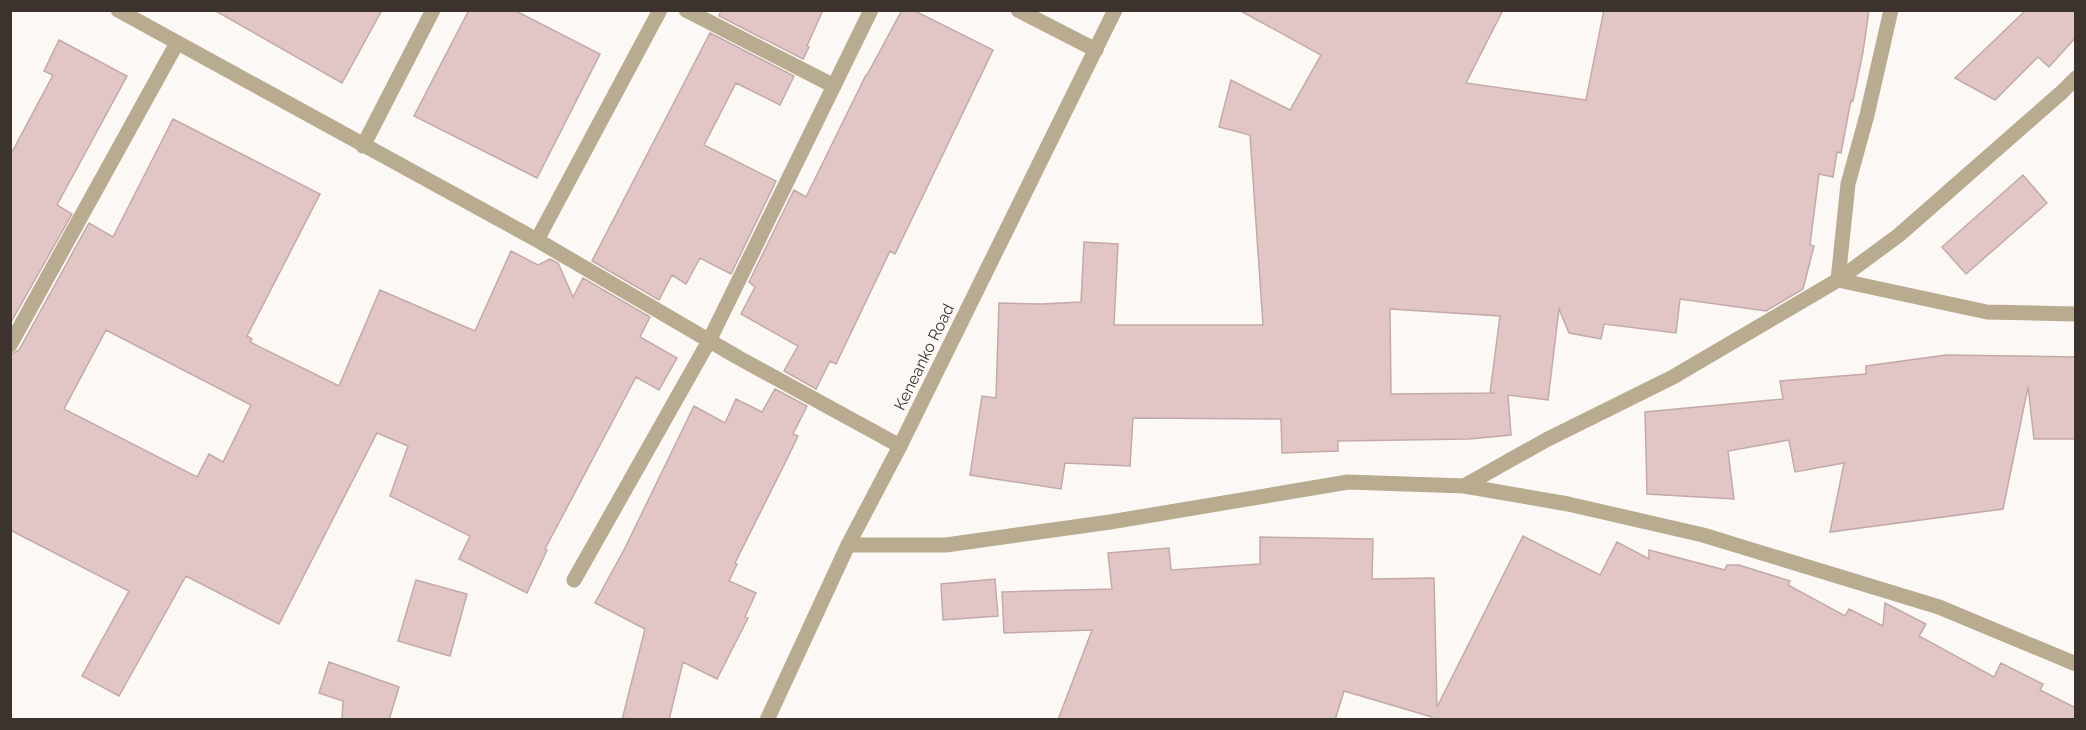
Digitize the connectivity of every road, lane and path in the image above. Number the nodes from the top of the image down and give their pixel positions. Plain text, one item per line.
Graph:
1 (118, 10) edge
2 (433, 10) edge
3 (660, 10) edge
4 (686, 10) edge
5 (871, 10) edge
6 (1018, 10) edge
7 (1115, 10) edge
8 (1891, 10) edge
9 (177, 43) junction
10 (1096, 50) junction
11 (2076, 78) edge
12 (834, 86) junction
13 (363, 146) junction
14 (537, 240) junction
15 (1838, 280) junction
16 (2076, 314) edge
17 (709, 341) junction
18 (10, 345) edge
19 (900, 446) junction
20 (1464, 486) junction
21 (848, 545) junction
22 (574, 580) dead end
23 (2076, 664) edge
24 (767, 720) edge

1 - 9 street
2 - 13 street
3 - 14 street
4 - 12 street
5 - 12 street
6 - 10 street
7 - 10 street, Keneanko Road
8 - 15 street
9 - 13 street
9 - 18 street
10 - 19 street, Keneanko Road
11 - 15 street
12 - 17 street
13 - 14 street
14 - 17 street
15 - 16 street
15 - 20 street
17 - 19 street
17 - 22 street
19 - 21 street, Keneanko Road
20 - 21 street
20 - 23 street
21 - 24 street, Keneanko Road

